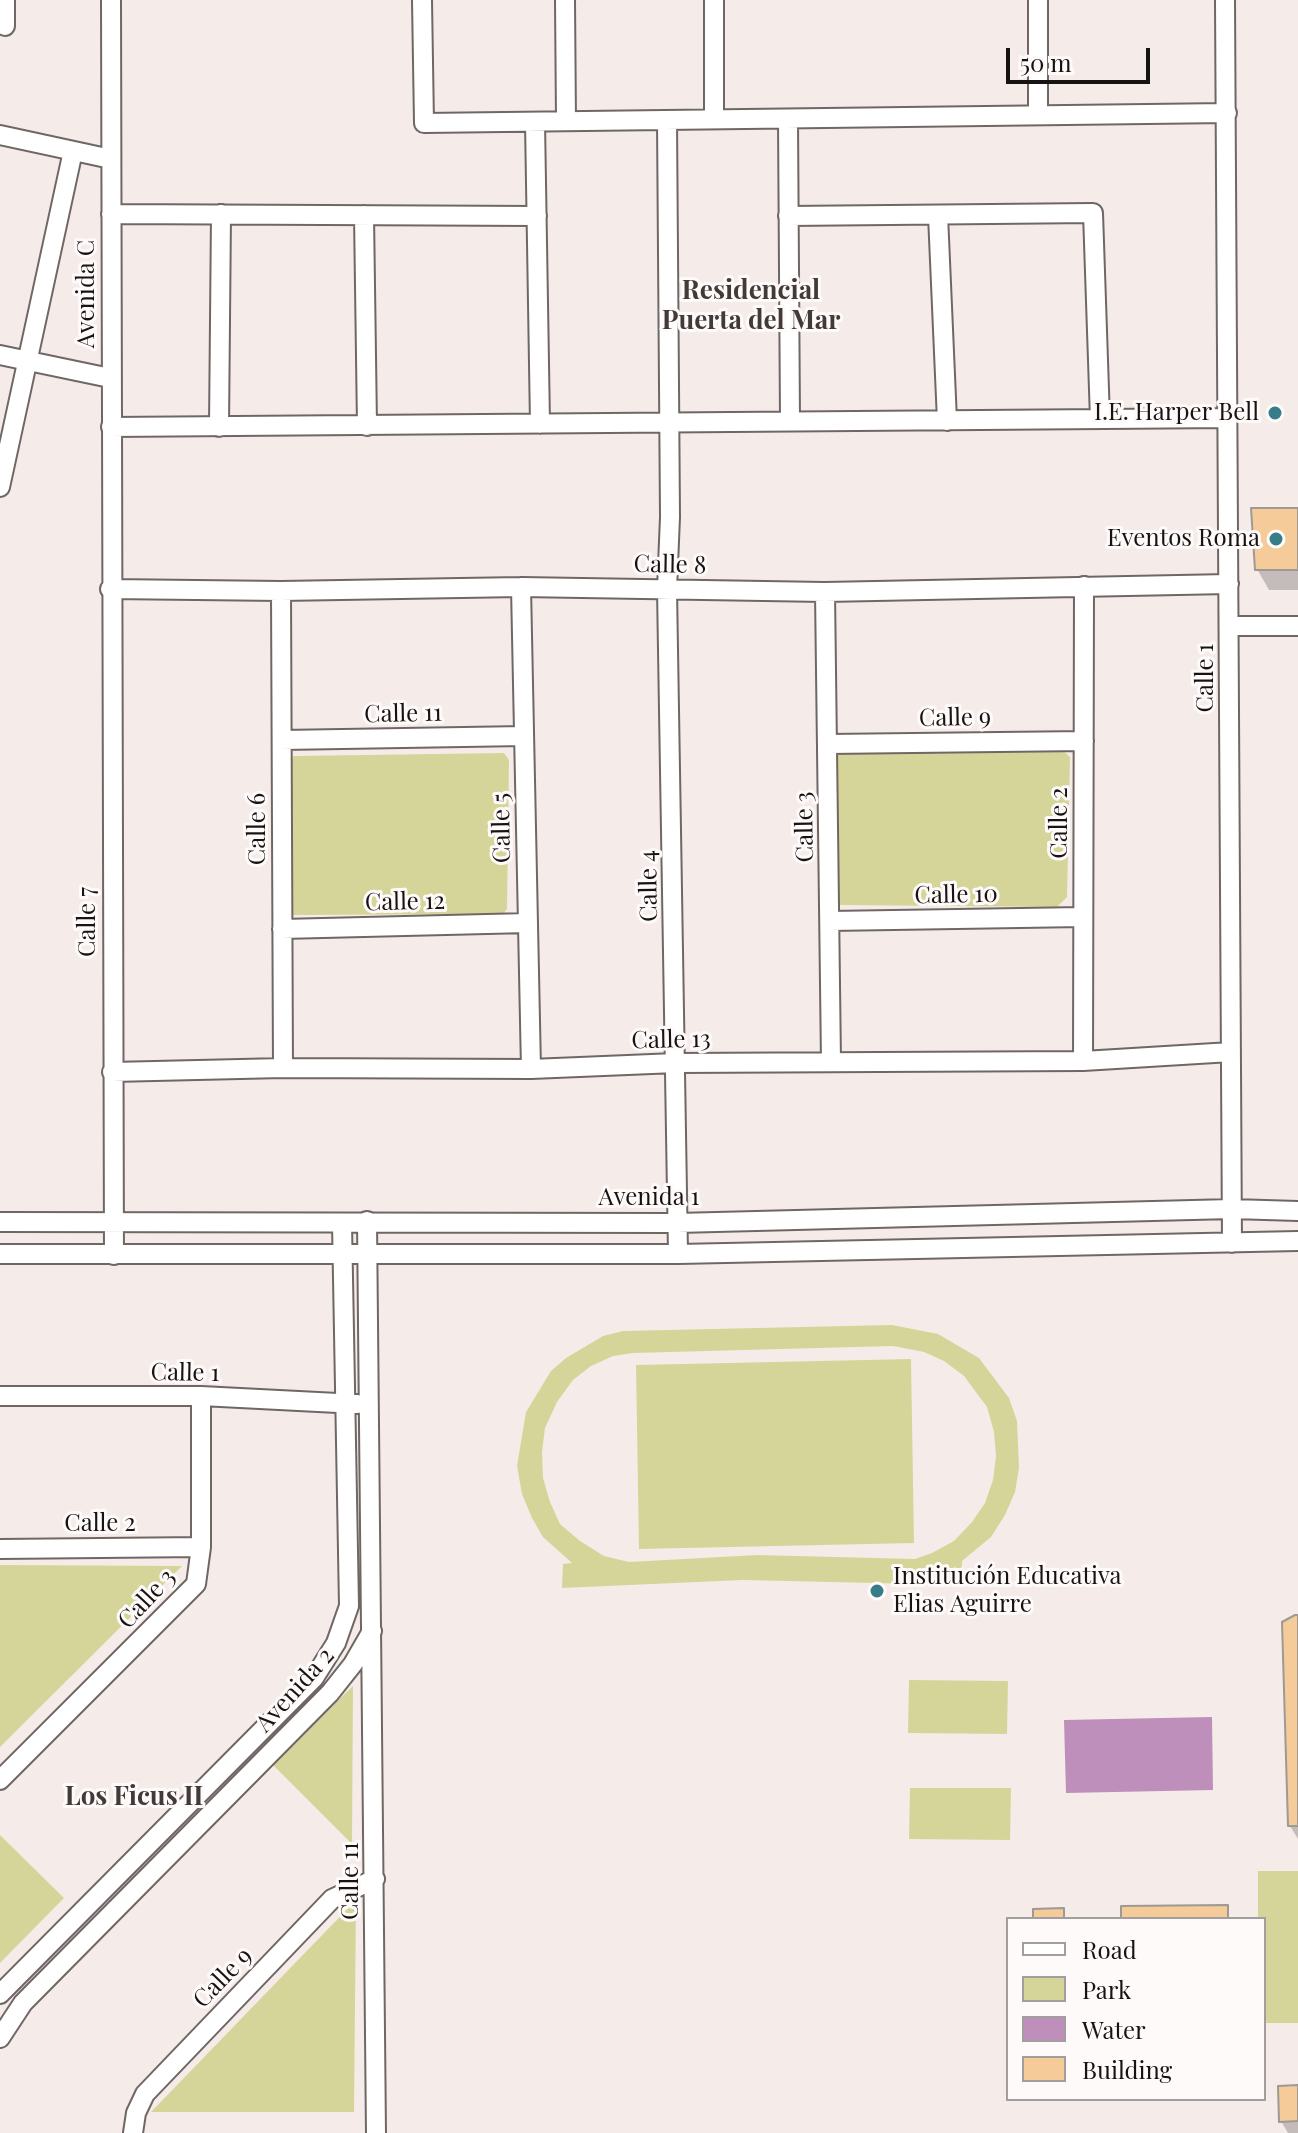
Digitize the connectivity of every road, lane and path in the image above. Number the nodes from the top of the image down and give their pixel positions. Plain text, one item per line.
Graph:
1 (5, 0) edge
2 (111, 0) edge
3 (422, 0) edge
4 (565, 0) edge
5 (714, 0) edge
6 (1038, 0) edge
7 (1225, 0) edge
8 (5, 26) dead end
9 (1227, 113) junction
10 (1038, 115) junction
11 (714, 119) junction
12 (667, 120) junction
13 (788, 120) junction
14 (566, 121) junction
15 (535, 122) junction
16 (0, 135) edge
17 (73, 151) junction
18 (111, 159) junction
19 (111, 214) junction
20 (221, 214) junction
21 (364, 215) junction
22 (938, 215) junction
23 (537, 216) junction
24 (788, 216) junction
25 (0, 355) edge
26 (27, 360) junction
27 (110, 378) junction
28 (1228, 418) junction
29 (1100, 419) junction
30 (790, 420) junction
31 (947, 421) junction
32 (670, 423) junction
33 (540, 424) junction
34 (367, 426) junction
35 (111, 427) junction
36 (219, 427) junction
37 (0, 487) edge
38 (1229, 584) junction
39 (1084, 586) junction
40 (521, 587) junction
41 (110, 589) junction
42 (667, 589) junction
43 (281, 591) junction
44 (825, 592) junction
45 (1230, 626) junction
46 (1298, 626) edge
47 (524, 736) junction
48 (282, 740) junction
49 (1084, 741) junction
50 (828, 744) junction
51 (1083, 917) junction
52 (830, 921) junction
53 (528, 923) junction
54 (282, 929) junction
55 (1231, 1052) junction
56 (1083, 1061) junction
57 (831, 1062) junction
58 (676, 1063) junction
59 (283, 1068) junction
60 (531, 1069) junction
61 (112, 1072) junction
62 (1232, 1209) junction
63 (1298, 1211) edge
64 (367, 1221) junction
65 (0, 1222) edge
66 (115, 1223) junction
67 (342, 1223) junction
68 (677, 1223) junction
69 (1298, 1241) edge
70 (1232, 1243) junction
71 (0, 1254) edge
72 (366, 1254) junction
73 (678, 1254) junction
74 (114, 1255) junction
75 (342, 1255) junction
76 (0, 1396) edge
77 (201, 1396) junction
78 (345, 1404) junction
79 (369, 1404) junction
80 (201, 1547) junction
81 (0, 1549) edge
82 (373, 1628) junction
83 (0, 1780) edge
84 (375, 1879) junction
85 (0, 1994) edge
86 (0, 2038) edge
87 (133, 2133) edge
88 (376, 2133) edge

1 - 8 street
2 - 18 street, Avenida C
3 - 15 street
4 - 14 street
5 - 11 street
6 - 10 street
7 - 9 street, Calle 1
9 - 10 street
9 - 28 street, Calle 1
10 - 13 street
11 - 12 street
11 - 13 street
12 - 14 street
12 - 32 street, Calle 4
13 - 24 street
14 - 15 street
15 - 23 street
16 - 17 street
17 - 18 street
17 - 26 street
18 - 19 street, Avenida C
19 - 20 street
19 - 27 street, Avenida C
20 - 21 street
20 - 36 street
21 - 23 street
21 - 34 street
22 - 24 street
22 - 29 street
22 - 31 street
23 - 33 street
24 - 30 street
25 - 26 street
26 - 27 street
26 - 37 street
27 - 35 street, Avenida C
28 - 29 street
28 - 38 street, Calle 1
29 - 31 street
30 - 31 street
30 - 32 street
32 - 33 street
32 - 42 street, Calle 4
33 - 34 street
34 - 36 street
35 - 36 street
35 - 41 street, Avenida C
38 - 39 street, Calle 8
38 - 45 street, Calle 1
39 - 44 street, Calle 8
39 - 49 street, Calle 2
40 - 42 street, Calle 8
40 - 43 street, Calle 8
40 - 47 street, Calle 5
41 - 43 street, Calle 8
41 - 61 street, Calle 7
42 - 44 street, Calle 8
42 - 58 street, Calle 4
43 - 48 street, Calle 6
44 - 50 street, Calle 3
45 - 46 street
45 - 55 street, Calle 1
47 - 48 street, Calle 11
47 - 53 street, Calle 5
48 - 54 street, Calle 6
49 - 50 street, Calle 9
49 - 51 street, Calle 2
50 - 52 street, Calle 3
51 - 52 street, Calle 10
51 - 56 street, Calle 2
52 - 57 street, Calle 3
53 - 54 street, Calle 12
53 - 60 street, Calle 5
54 - 59 street, Calle 6
55 - 56 street, Calle 13
55 - 62 street, Calle 1
56 - 57 street, Calle 13
57 - 58 street, Calle 13
58 - 60 street, Calle 13
58 - 68 street, Calle 4
59 - 60 street, Calle 13
59 - 61 street, Calle 13
61 - 66 street, Calle 7
62 - 63 street, Avenida 1
62 - 68 street, Avenida 1
62 - 70 street, Calle 1
64 - 67 street, Avenida 1
64 - 68 street, Avenida 1
64 - 72 street
65 - 66 street, Avenida 1
66 - 67 street, Avenida 1
66 - 74 street, Calle 7
67 - 75 street, Avenida 2
68 - 73 street, Calle 4
69 - 70 street
70 - 73 street
71 - 74 street
72 - 73 street
72 - 75 street
72 - 79 street
74 - 75 street
75 - 78 street, Avenida 2
76 - 77 street, Calle 1
77 - 78 street, Calle 1
77 - 80 street, Calle 3
78 - 79 street, Calle 1
78 - 85 street, Avenida 2
79 - 82 street
80 - 81 street, Calle 2
80 - 83 street, Calle 3
82 - 84 street, Calle 11
82 - 86 street, Avenida 2
84 - 87 street, Calle 9
84 - 88 street, Calle 11

